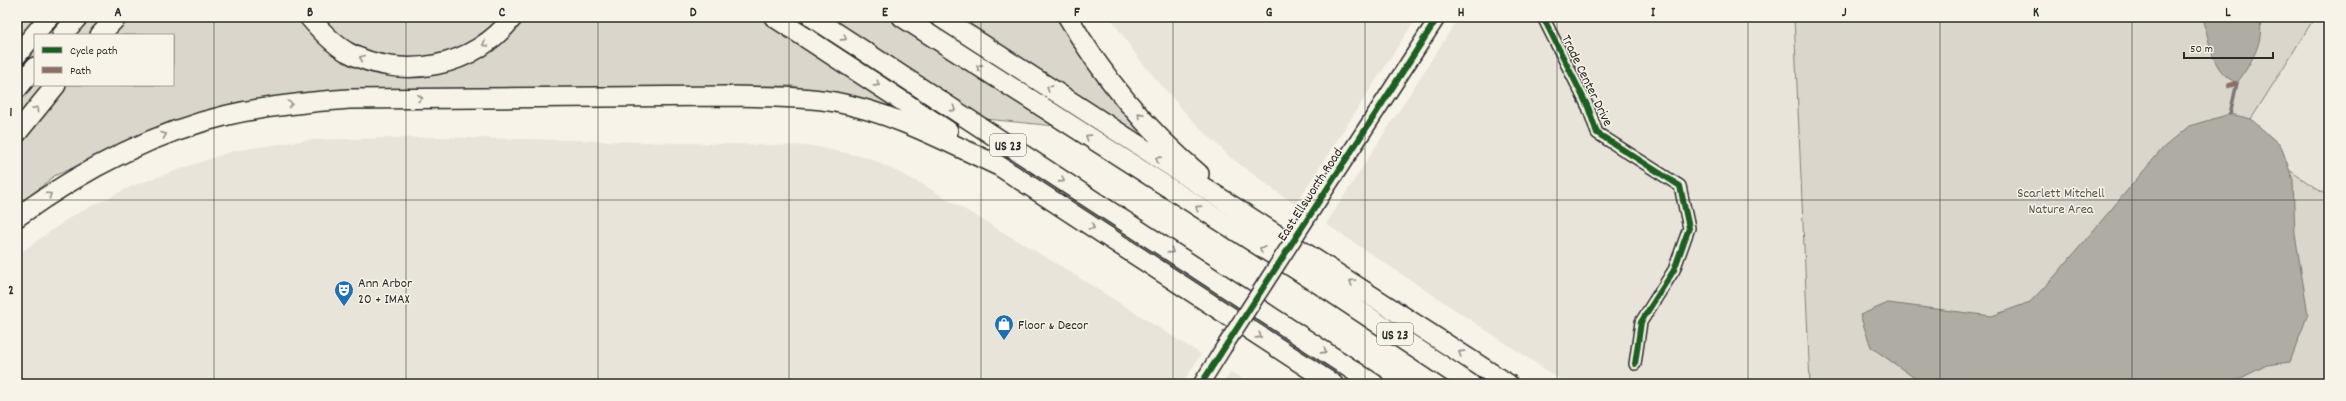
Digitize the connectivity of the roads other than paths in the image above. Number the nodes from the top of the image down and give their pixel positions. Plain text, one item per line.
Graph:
1 (49, 17) edge
2 (78, 17) edge
3 (117, 17) edge
4 (309, 17) edge
5 (513, 17) edge
6 (774, 17) edge
7 (812, 17) edge
8 (902, 17) edge
9 (940, 17) edge
10 (1068, 17) edge
11 (1438, 17) edge
12 (1543, 17) edge
13 (34, 34) edge
14 (34, 34) edge
15 (63, 34) edge
16 (101, 34) edge
17 (17, 54) edge
18 (34, 68) edge
19 (55, 86) edge
20 (17, 89) edge
21 (17, 133) edge
22 (1001, 167) junction
23 (17, 217) edge
24 (1250, 218) junction
25 (1636, 364) dead end
26 (1201, 384) edge
27 (1333, 384) edge
28 (1374, 384) edge
29 (1470, 384) edge
30 (1508, 384) edge

1 - 13 highway
2 - 15 highway
3 - 16 highway
5 -> 4 highway
6 -> 22 highway
7 -> 28 highway, US 23
29 -> 8 highway, US 23
24 -> 9 highway
24 -> 10 highway
11 - 26 main road, East Ellsworth Road, bridge
12 - 25 street, Trade Center Drive
14 - 17 highway
18 - 20 highway
21 -> 19 highway
23 -> 22 highway
22 -> 27 highway
30 -> 24 highway

